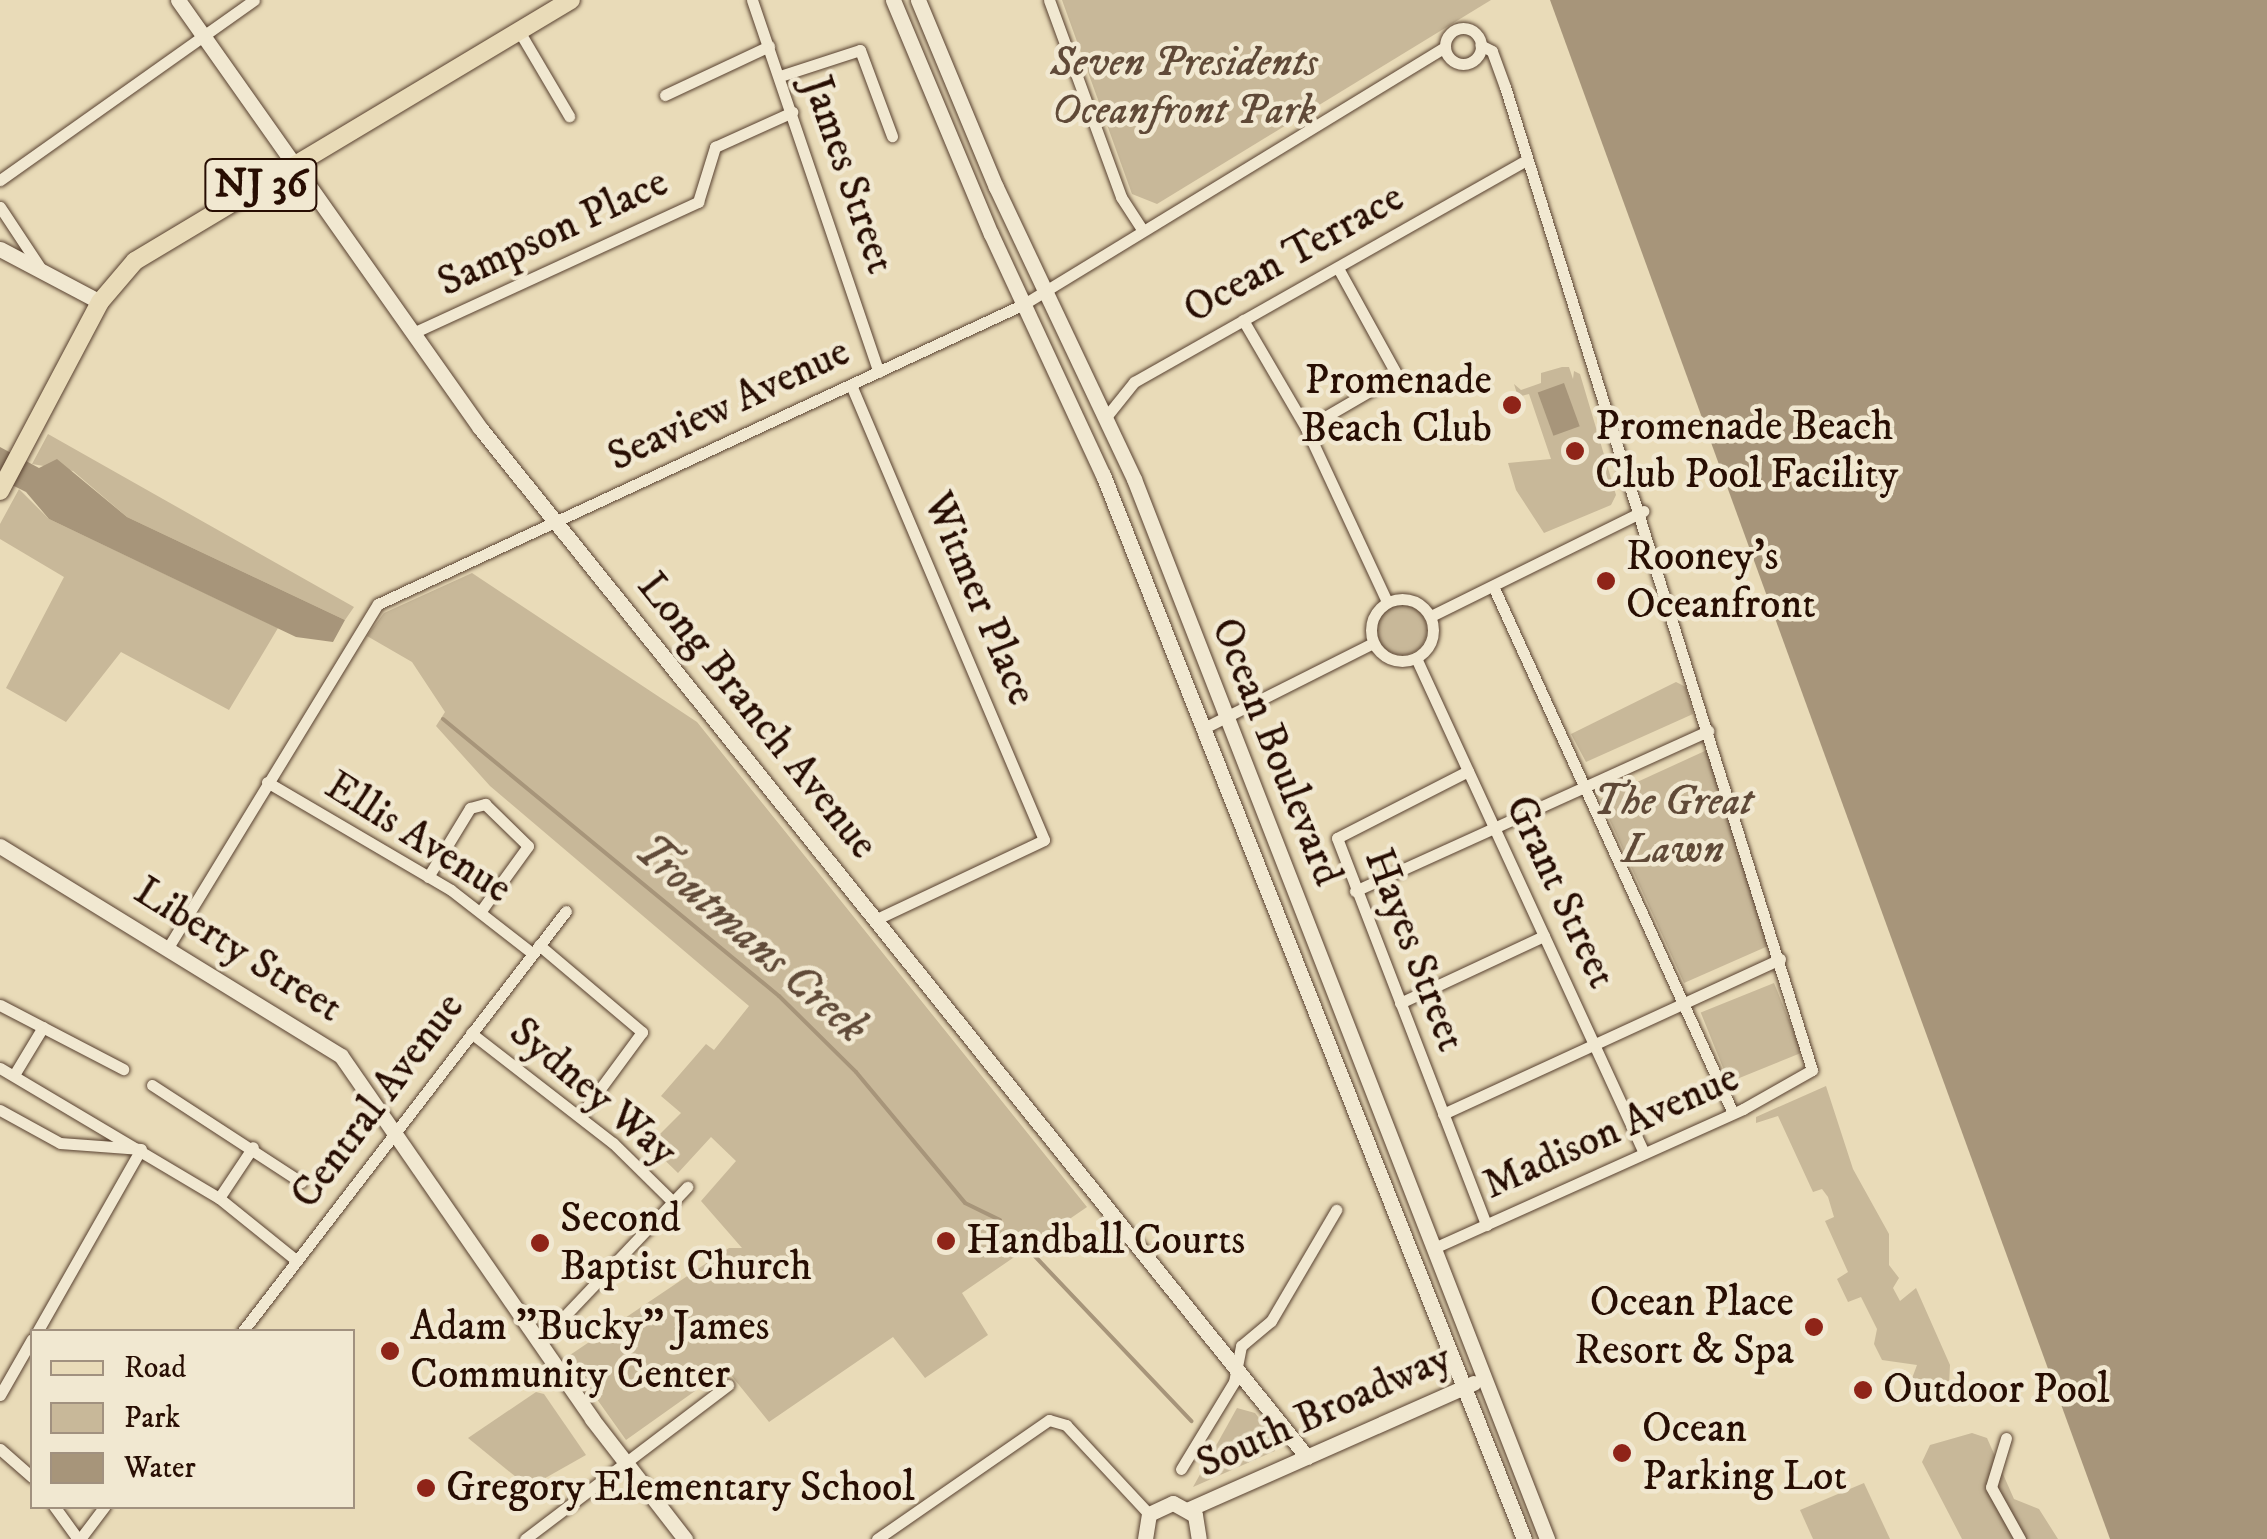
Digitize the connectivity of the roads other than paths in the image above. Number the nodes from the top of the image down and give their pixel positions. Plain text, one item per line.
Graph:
1 (178, 0) edge
2 (254, 0) edge
3 (752, 0) edge
4 (893, 0) edge
5 (918, 0) edge
6 (1048, 0) edge
7 (563, 2) edge
8 (520, 32) junction
9 (203, 36) junction
10 (1480, 45) junction
11 (769, 46) junction
12 (1445, 47) junction
13 (780, 76) junction
14 (665, 95) dead end
15 (792, 112) junction
16 (569, 116) dead end
17 (892, 136) dead end
18 (1525, 161) junction
19 (295, 165) junction
20 (0, 180) edge
21 (0, 207) edge
22 (1140, 228) junction
23 (0, 249) edge
24 (39, 266) junction
25 (1338, 268) junction
26 (1046, 292) junction
27 (100, 302) junction
28 (1024, 304) junction
29 (1243, 320) junction
30 (413, 334) junction
31 (879, 372) junction
32 (851, 385) junction
33 (1106, 417) junction
34 (1306, 428) junction
35 (0, 491) edge
36 (1641, 512) junction
37 (554, 521) junction
38 (1493, 586) junction
39 (1387, 602) junction
40 (1431, 616) junction
41 (1373, 643) junction
42 (1416, 658) junction
43 (1226, 719) junction
44 (1204, 728) junction
45 (1708, 732) junction
46 (1468, 771) junction
47 (268, 782) junction
48 (1585, 788) junction
49 (1494, 828) junction
50 (0, 846) edge
51 (428, 877) junction
52 (1355, 892) junction
53 (481, 911) junction
54 (566, 911) dead end
55 (877, 919) junction
56 (1544, 936) junction
57 (169, 946) junction
58 (535, 949) junction
59 (1780, 959) junction
60 (1400, 1002) junction
61 (1683, 1003) junction
62 (0, 1004) edge
63 (43, 1026) junction
64 (471, 1033) junction
65 (1594, 1044) junction
66 (0, 1068) edge
67 (122, 1069) dead end
68 (14, 1075) junction
69 (152, 1085) dead end
70 (0, 1110) edge
71 (1732, 1113) junction
72 (1442, 1114) junction
73 (580, 1116) junction
74 (396, 1131) junction
75 (254, 1146) junction
76 (142, 1149) junction
77 (1644, 1153) junction
78 (300, 1182) dead end
79 (687, 1188) dead end
80 (219, 1198) junction
81 (673, 1202) junction
82 (1336, 1210) dead end
83 (1486, 1225) junction
84 (1434, 1248) junction
85 (297, 1260) junction
86 (39, 1329) edge
87 (244, 1329) edge
88 (30, 1342) edge
89 (540, 1342) junction
90 (1237, 1368) junction
91 (1486, 1378) junction
92 (728, 1385) dead end
93 (1464, 1387) junction
94 (0, 1395) edge
95 (2006, 1438) dead end
96 (0, 1450) edge
97 (1308, 1457) junction
98 (623, 1461) junction
99 (1181, 1469) dead end
100 (30, 1476) edge
101 (1189, 1508) junction
102 (56, 1509) edge
103 (103, 1509) edge
104 (1150, 1514) junction
105 (79, 1539) edge
106 (525, 1539) edge
107 (685, 1539) edge
108 (877, 1539) edge
109 (1145, 1539) edge
110 (1200, 1539) edge
111 (1524, 1539) edge
112 (1548, 1539) edge
113 (2020, 1539) edge

1 - 9 street, Long Branch Avenue
2 - 9 street
3 - 11 street, James Street
4 - 28 street, Ocean Boulevard
5 - 26 street, Ocean Boulevard
6 - 22 street
7 - 8 main road, NJ 36
8 - 16 street
8 - 19 main road, NJ 36
9 - 19 street, Long Branch Avenue
9 - 20 street
10 - 12 street
10 - 12 street
10 - 18 street
11 - 13 street, James Street
11 - 14 street
12 - 22 street, Seaview Avenue
13 - 15 street, James Street
13 - 17 street
15 - 30 street, Sampson Place
15 - 31 street, James Street
18 - 25 street, Ocean Terrace
18 - 36 street
19 - 27 main road, NJ 36
19 - 30 street, Long Branch Avenue
21 - 24 street
22 - 26 street, Seaview Avenue
23 - 24 street
24 - 27 street
25 - 29 street, Ocean Terrace
25 - 34 street
26 - 28 street, Seaview Avenue
26 - 33 street, Ocean Boulevard
27 - 35 main road, NJ 36
28 - 31 street, Seaview Avenue
28 - 44 street, Ocean Boulevard
29 - 33 street, Ocean Terrace
29 - 34 street
30 - 37 street, Long Branch Avenue
31 - 32 street, Seaview Avenue
32 - 37 street, Seaview Avenue
32 - 55 street, Witmer Place
33 - 43 street, Ocean Boulevard
34 - 39 street
36 - 38 street
36 - 45 street
37 - 47 street, Seaview Avenue
37 - 55 street, Long Branch Avenue
38 - 40 street
38 - 48 street
39 - 40 street
39 - 41 street
40 - 42 street
41 - 42 street
41 - 43 street
42 - 46 street, Grant Street
43 - 44 street
43 - 84 street, Ocean Boulevard
44 - 93 street, Ocean Boulevard
45 - 48 street
45 - 59 street
46 - 49 street, Grant Street
46 - 52 street, Hayes Street
47 - 51 street, Ellis Avenue
47 - 57 street, Seaview Avenue
48 - 49 street
48 - 61 street
49 - 52 street
49 - 56 street, Grant Street
50 - 57 street, Liberty Street
51 - 53 street, Ellis Avenue
51 - 53 street
52 - 60 street, Hayes Street
53 - 58 street, Ellis Avenue
54 - 58 street, Central Avenue
55 - 90 street, Long Branch Avenue
56 - 60 street
56 - 65 street, Grant Street
57 - 74 street, Liberty Street
58 - 64 street, Central Avenue
58 - 73 street, Ellis Avenue
59 - 61 street
59 - 71 street, Madison Avenue
60 - 72 street, Hayes Street
61 - 65 street
61 - 71 street
62 - 63 street
63 - 67 street
63 - 68 street
64 - 73 street, Sydney Way
64 - 74 street, Central Avenue
65 - 72 street
65 - 77 street, Grant Street
66 - 68 street
68 - 76 street
69 - 75 street
70 - 76 street
71 - 77 street, Madison Avenue
72 - 83 street, Hayes Street
73 - 81 street, Sydney Way
74 - 85 street, Central Avenue
74 - 89 street, Liberty Street
75 - 78 street
75 - 80 street
76 - 80 street
76 - 86 street
77 - 83 street, Madison Avenue
79 - 81 street
80 - 85 street
81 - 89 street
82 - 90 street
83 - 84 street, Madison Avenue
84 - 91 street, Ocean Boulevard
85 - 87 street, Central Avenue
88 - 94 street
89 - 98 street, Liberty Street
90 - 97 street, Long Branch Avenue
90 - 99 street
91 - 93 street, South Broadway
91 - 112 street, Ocean Boulevard
92 - 98 street
93 - 97 street, South Broadway
93 - 111 street, Ocean Boulevard
95 - 113 street
96 - 100 street
97 - 101 street, South Broadway
98 - 106 street
98 - 107 street, Liberty Street
101 - 104 street, South Broadway
101 - 110 street
102 - 105 street
103 - 105 street
104 - 108 street
104 - 109 street

